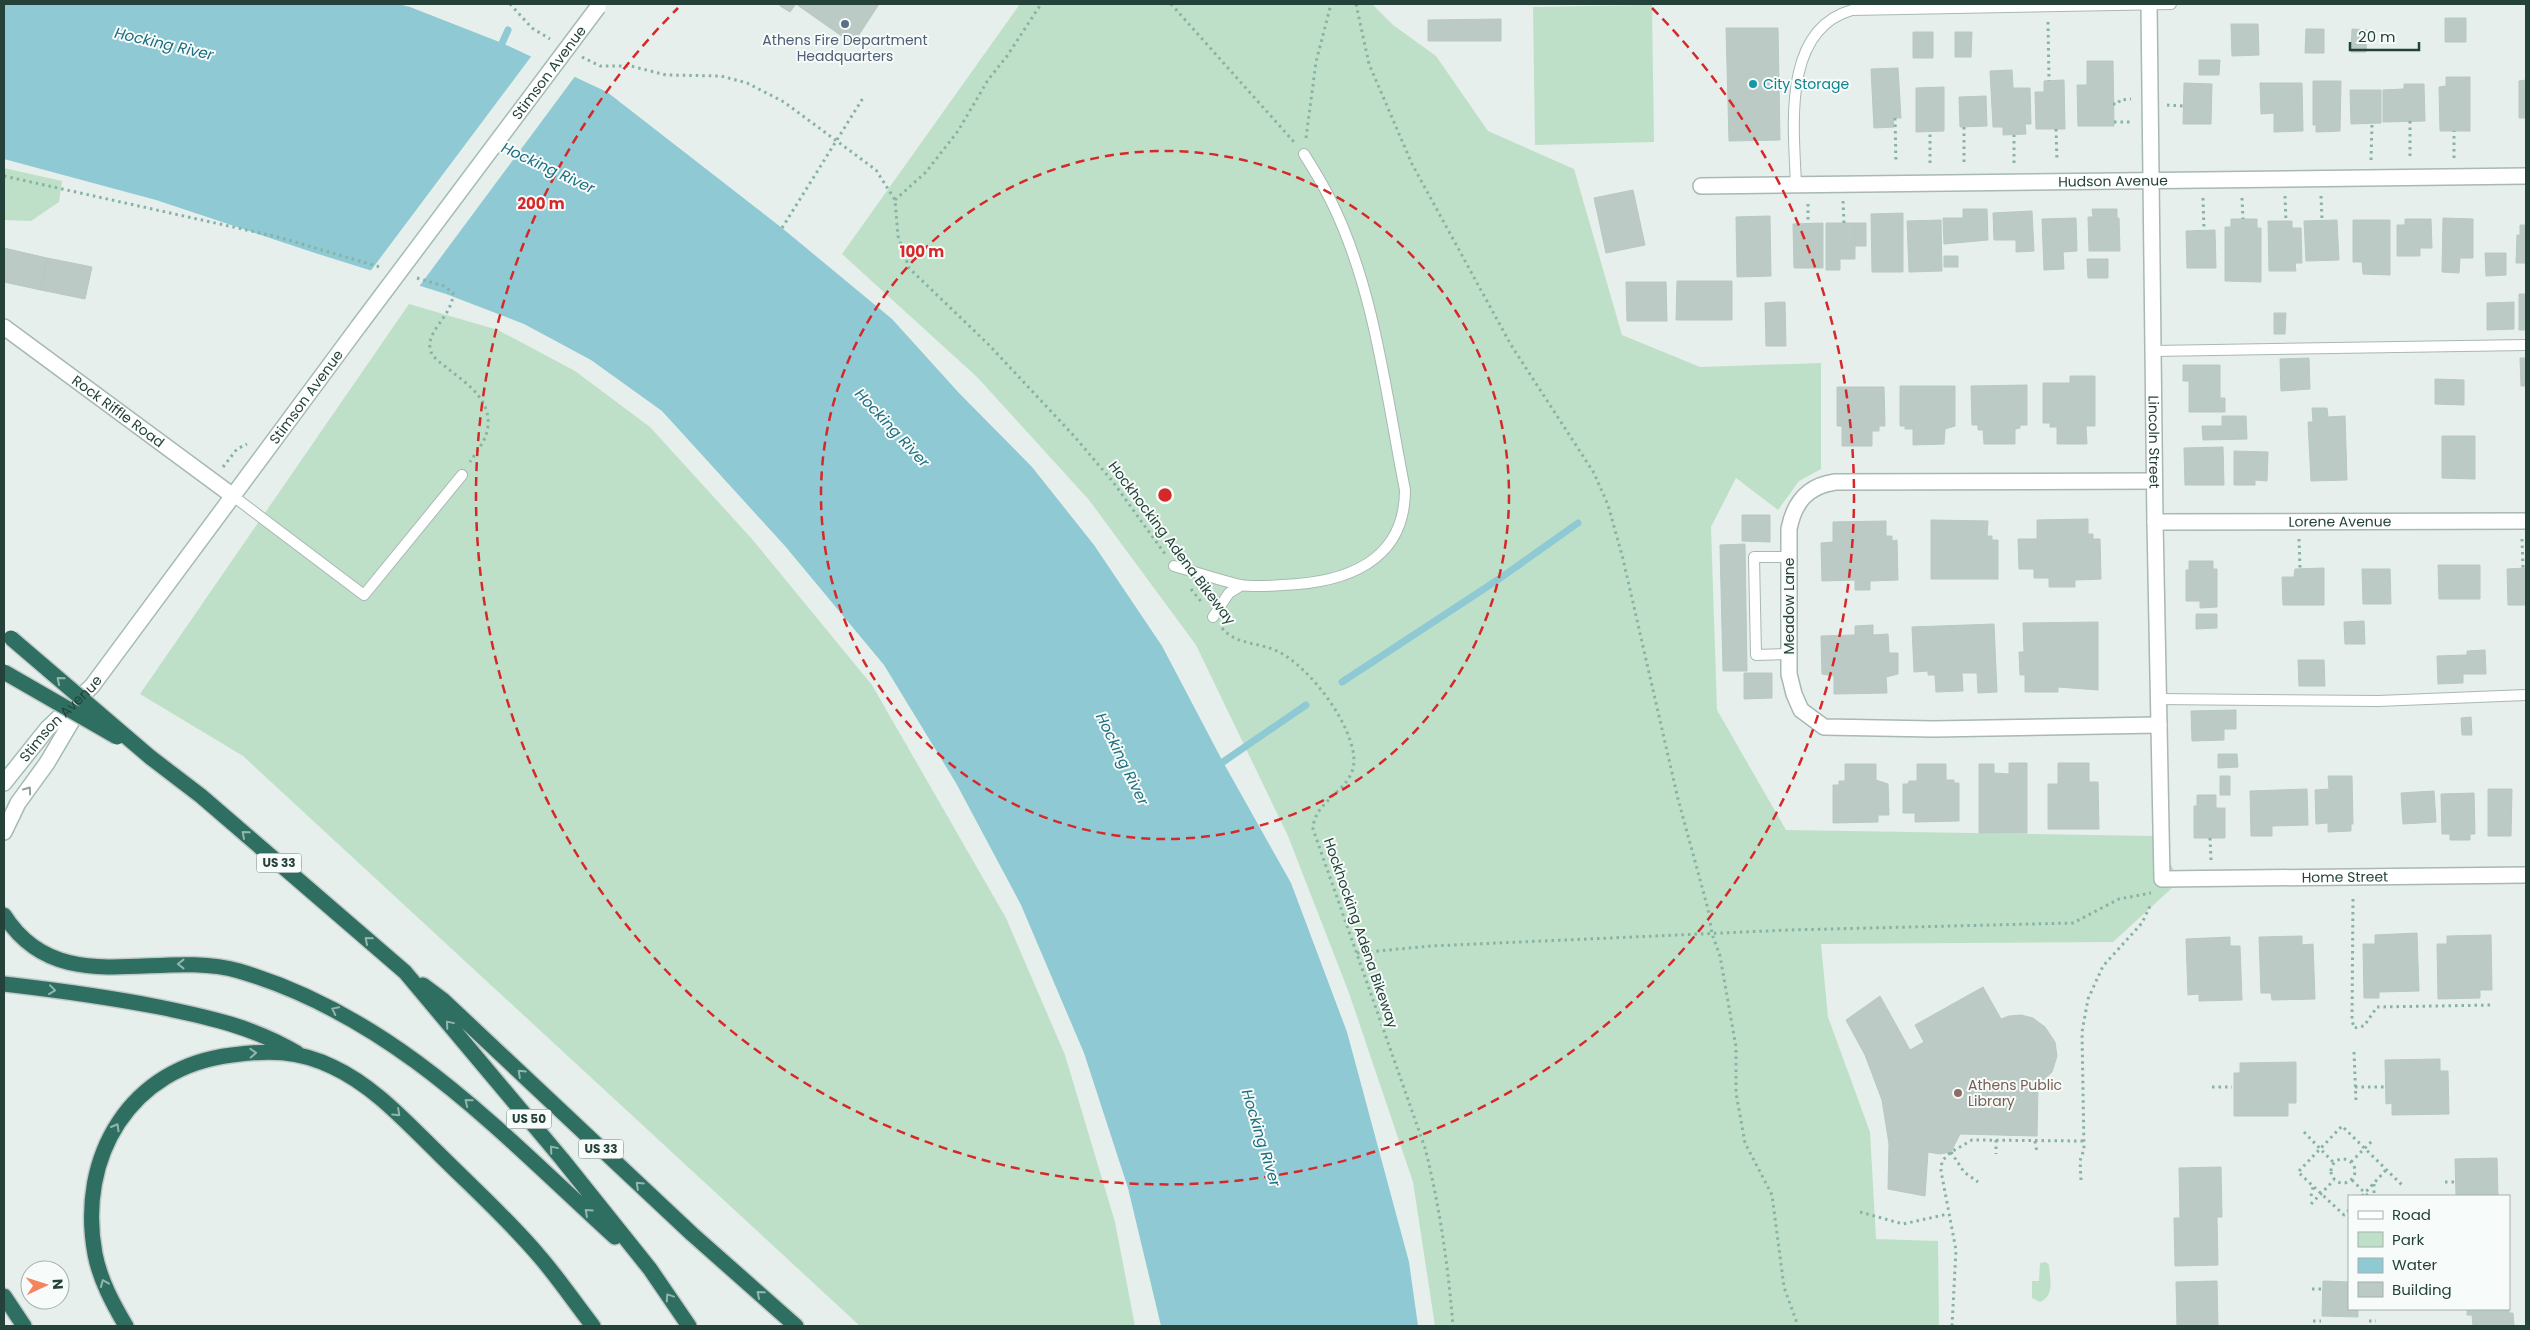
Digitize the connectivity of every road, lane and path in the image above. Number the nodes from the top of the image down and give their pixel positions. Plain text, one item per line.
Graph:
1 (510, 4) edge
2 (1041, 4) edge
3 (1170, 4) edge
4 (1331, 4) edge
5 (1356, 4) edge
6 (2149, 4) edge
7 (2171, 4) edge
8 (599, 5) edge
9 (2047, 6) junction
10 (555, 41) dead end
11 (578, 55) dead end
12 (2049, 81) dead end
13 (863, 98) dead end
14 (2134, 99) dead end
15 (2113, 104) dead end
16 (2165, 105) dead end
17 (2184, 106) dead end
18 (1895, 118) dead end
19 (2114, 122) dead end
20 (2135, 122) dead end
21 (2410, 122) dead end
22 (2372, 124) dead end
23 (1964, 127) dead end
24 (2056, 129) dead end
25 (2454, 131) dead end
26 (1930, 132) dead end
27 (2014, 135) dead end
28 (836, 139) junction
29 (1304, 154) junction
30 (2454, 158) dead end
31 (2410, 159) dead end
32 (2371, 160) dead end
33 (2057, 161) dead end
34 (1964, 162) dead end
35 (1896, 163) dead end
36 (1930, 163) dead end
37 (2014, 163) dead end
38 (4, 176) edge
39 (2526, 176) edge
40 (2151, 181) junction
41 (1796, 185) junction
42 (1701, 186) dead end
43 (2242, 195) dead end
44 (2285, 195) dead end
45 (2321, 195) dead end
46 (2203, 197) dead end
47 (894, 200) junction
48 (2243, 220) dead end
49 (2322, 220) dead end
50 (2286, 221) dead end
51 (782, 228) dead end
52 (2204, 230) dead end
53 (388, 270) dead end
54 (416, 278) dead end
55 (4, 327) edge
56 (2526, 345) edge
57 (2154, 351) junction
58 (462, 475) joint
59 (2154, 481) junction
60 (233, 496) junction
61 (2526, 521) edge
62 (2154, 522) junction
63 (2299, 534) dead end
64 (2522, 539) dead end
65 (1789, 558) junction
66 (1174, 566) junction
67 (2300, 568) dead end
68 (2523, 568) dead end
69 (1242, 585) junction
70 (1213, 617) junction
71 (7, 635) edge
72 (1789, 654) junction
73 (4, 672) edge
74 (92, 686) junction
75 (2526, 695) edge
76 (2158, 700) junction
77 (2159, 725) junction
78 (150, 756) junction
79 (4, 783) edge
80 (4, 832) edge
81 (2210, 838) dead end
82 (2211, 864) dead end
83 (2526, 874) edge
84 (2162, 879) joint
85 (2152, 893) dead end
86 (2353, 899) dead end
87 (2150, 906) dead end
88 (4, 915) edge
89 (1712, 934) junction
90 (1357, 953) junction
91 (405, 972) junction
92 (4, 984) edge
93 (2493, 1005) dead end
94 (2354, 1052) dead end
95 (298, 1053) junction
96 (2212, 1087) dead end
97 (2232, 1087) dead end
98 (2384, 1087) dead end
99 (2355, 1088) junction
100 (2356, 1102) dead end
101 (2304, 1132) dead end
102 (2374, 1139) dead end
103 (1996, 1140) junction
104 (2035, 1140) junction
105 (2084, 1141) junction
106 (2365, 1148) junction
107 (2320, 1149) junction
108 (1951, 1152) junction
109 (2037, 1153) dead end
110 (1996, 1154) dead end
111 (2351, 1162) junction
112 (2334, 1163) junction
113 (2386, 1170) junction
114 (2081, 1180) dead end
115 (2334, 1180) junction
116 (2352, 1180) junction
117 (1978, 1182) dead end
118 (2445, 1182) dead end
119 (2454, 1182) dead end
120 (2374, 1184) junction
121 (2313, 1186) junction
122 (2404, 1187) dead end
123 (2321, 1193) junction
124 (2374, 1193) dead end
125 (2365, 1195) edge
126 (2311, 1196) dead end
127 (2311, 1204) dead end
128 (2348, 1211) edge
129 (1860, 1212) dead end
130 (1948, 1214) junction
131 (650, 1269) junction
132 (2312, 1289) dead end
133 (2322, 1289) dead end
134 (4, 1296) edge
135 (2313, 1321) dead end
136 (2321, 1321) dead end
137 (2369, 1321) dead end
138 (2376, 1321) dead end
139 (24, 1326) edge
140 (126, 1326) edge
141 (592, 1326) edge
142 (689, 1326) edge
143 (796, 1326) edge
144 (1453, 1326) edge
145 (1798, 1326) edge
146 (1952, 1326) edge

1 - 10 path
2 - 47 path
3 - 29 path
4 - 29 path
5 - 89 path
6 - 7 lane
6 - 9 lane
6 - 40 street, Lincoln Street
8 - 60 street, Stimson Avenue, bridge
9 - 12 path
9 - 41 lane
11 - 28 path, Hockhocking Adena Bikeway
13 - 28 path
14 - 15 path
16 - 17 path
18 - 35 path
19 - 20 path
21 - 31 path
22 - 32 path
23 - 34 path
24 - 33 path
25 - 30 path
26 - 36 path
27 - 37 path
28 - 47 path, Hockhocking Adena Bikeway
28 - 51 path
29 - 69 lane
38 - 53 path
39 - 40 street, Hudson Avenue
40 - 41 street, Hudson Avenue
40 - 57 street, Lincoln Street
41 - 42 street, Hudson Avenue
43 - 48 path
44 - 50 path
45 - 49 path
46 - 52 path
47 - 66 path, Hockhocking Adena Bikeway
54 - 58 path
55 - 60 street, Rock Riffle Road
56 - 57 lane
57 - 59 street, Lincoln Street
58 - 60 lane
59 - 62 street, Lincoln Street
59 - 65 street, Meadow Lane
60 - 74 street, Stimson Avenue
61 - 62 street, Lorene Avenue
62 - 76 street, Lincoln Street
63 - 67 path
64 - 68 path
65 - 72 street, Meadow Lane
65 - 72 lane
66 - 69 lane
66 - 70 path, Hockhocking Adena Bikeway
69 - 70 lane
70 - 90 path, Hockhocking Adena Bikeway
78 -> 71 highway, bridge
72 - 77 street, Meadow Lane
73 - 78 highway, US 33, bridge
74 - 79 street, Stimson Avenue
80 -> 74 street
75 - 76 lane
76 - 77 street, Lincoln Street
77 - 84 street, Lincoln Street
91 -> 78 highway, US 33
81 - 82 path
83 - 84 street, Home Street
85 - 89 path
86 - 93 path
87 - 105 path
131 -> 88 highway
89 - 90 path
89 - 145 path
90 - 144 path, Hockhocking Adena Bikeway
131 -> 91 highway, US 50
143 -> 91 highway, US 33
92 -> 95 highway
94 - 99 path
140 -> 95 highway
95 -> 141 highway
96 - 97 path
98 - 99 path
99 - 100 path
101 - 107 path
102 - 106 path
103 - 104 path
103 - 108 path
103 - 110 path
104 - 105 path
104 - 109 path
105 - 114 path
106 - 107 path
106 - 111 path
106 - 113 path
107 - 112 path
107 - 121 path
108 - 117 path
108 - 130 path
111 - 112 path
111 - 116 path
112 - 115 path
113 - 120 path
113 - 122 path
115 - 116 path
115 - 123 path
116 - 125 path
118 - 119 path
120 - 124 path
120 - 125 path
121 - 123 path
121 - 126 path
123 - 127 path
123 - 128 path
129 - 130 path
130 - 146 path
142 -> 131 highway, US 50
132 - 133 path
134 - 139 highway
135 - 136 path
137 - 138 path

